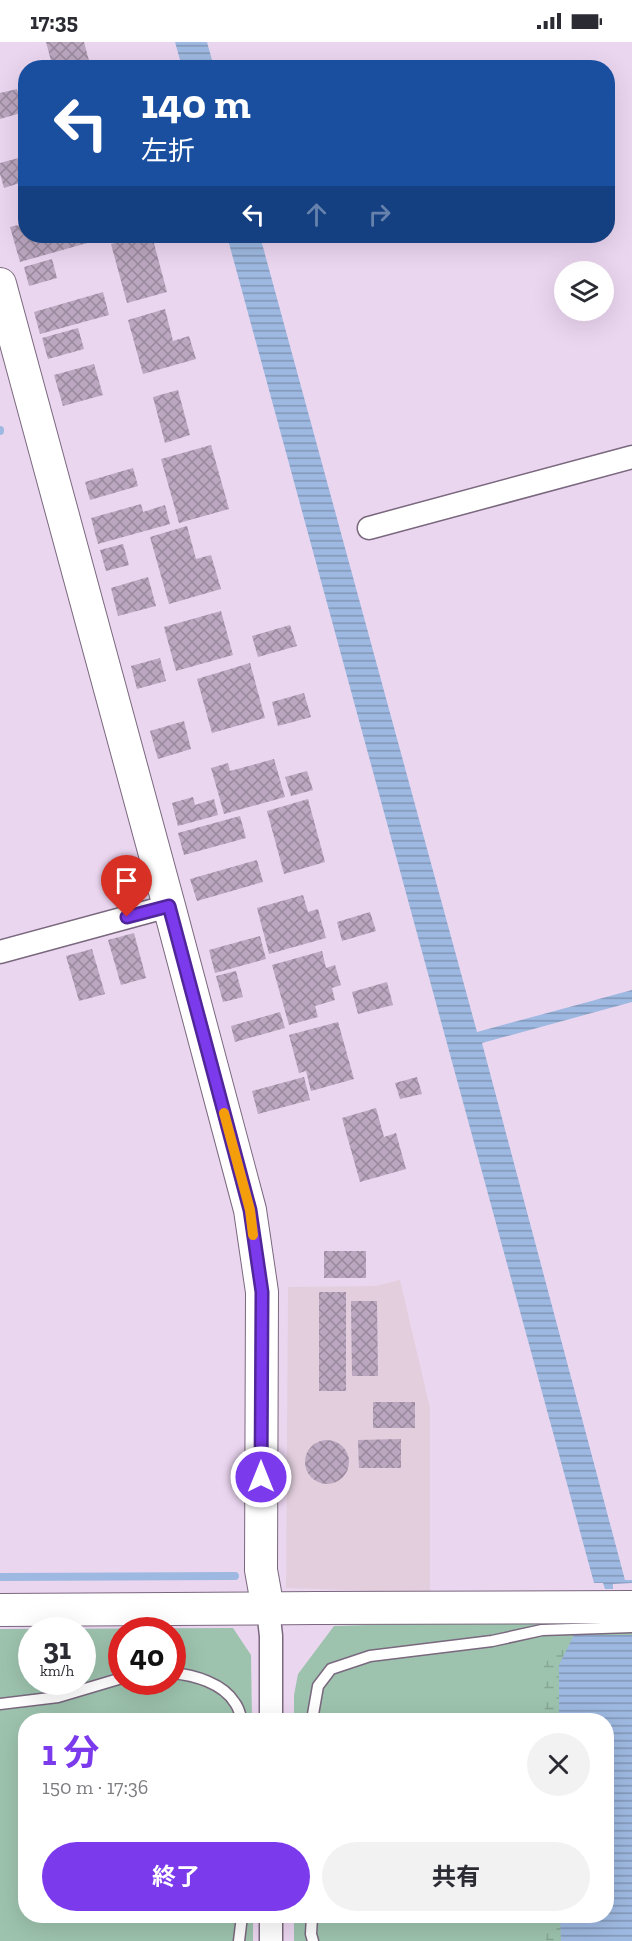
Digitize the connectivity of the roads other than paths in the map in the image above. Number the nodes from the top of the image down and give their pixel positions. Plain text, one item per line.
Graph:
1 (0, 284) edge
2 (632, 457) edge
3 (369, 528) dead end
4 (169, 906) junction
5 (0, 952) edge
6 (632, 1607) edge
7 (268, 1609) junction
8 (0, 1610) edge
9 (632, 1627) edge
10 (186, 1674) edge
11 (108, 1682) edge
12 (0, 1704) edge
13 (240, 1713) edge
14 (271, 1713) edge
15 (313, 1713) edge
16 (241, 1923) edge
17 (271, 1923) edge
18 (312, 1923) edge
19 (239, 1941) edge
20 (271, 1941) edge
21 (313, 1941) edge

1 - 4 street
2 - 3 street
4 - 5 street
4 - 7 street
6 - 7 street
7 - 8 street
7 - 14 street
9 - 15 lane
10 - 13 lane
11 - 12 lane
16 - 19 lane
17 - 20 street
18 - 21 lane

